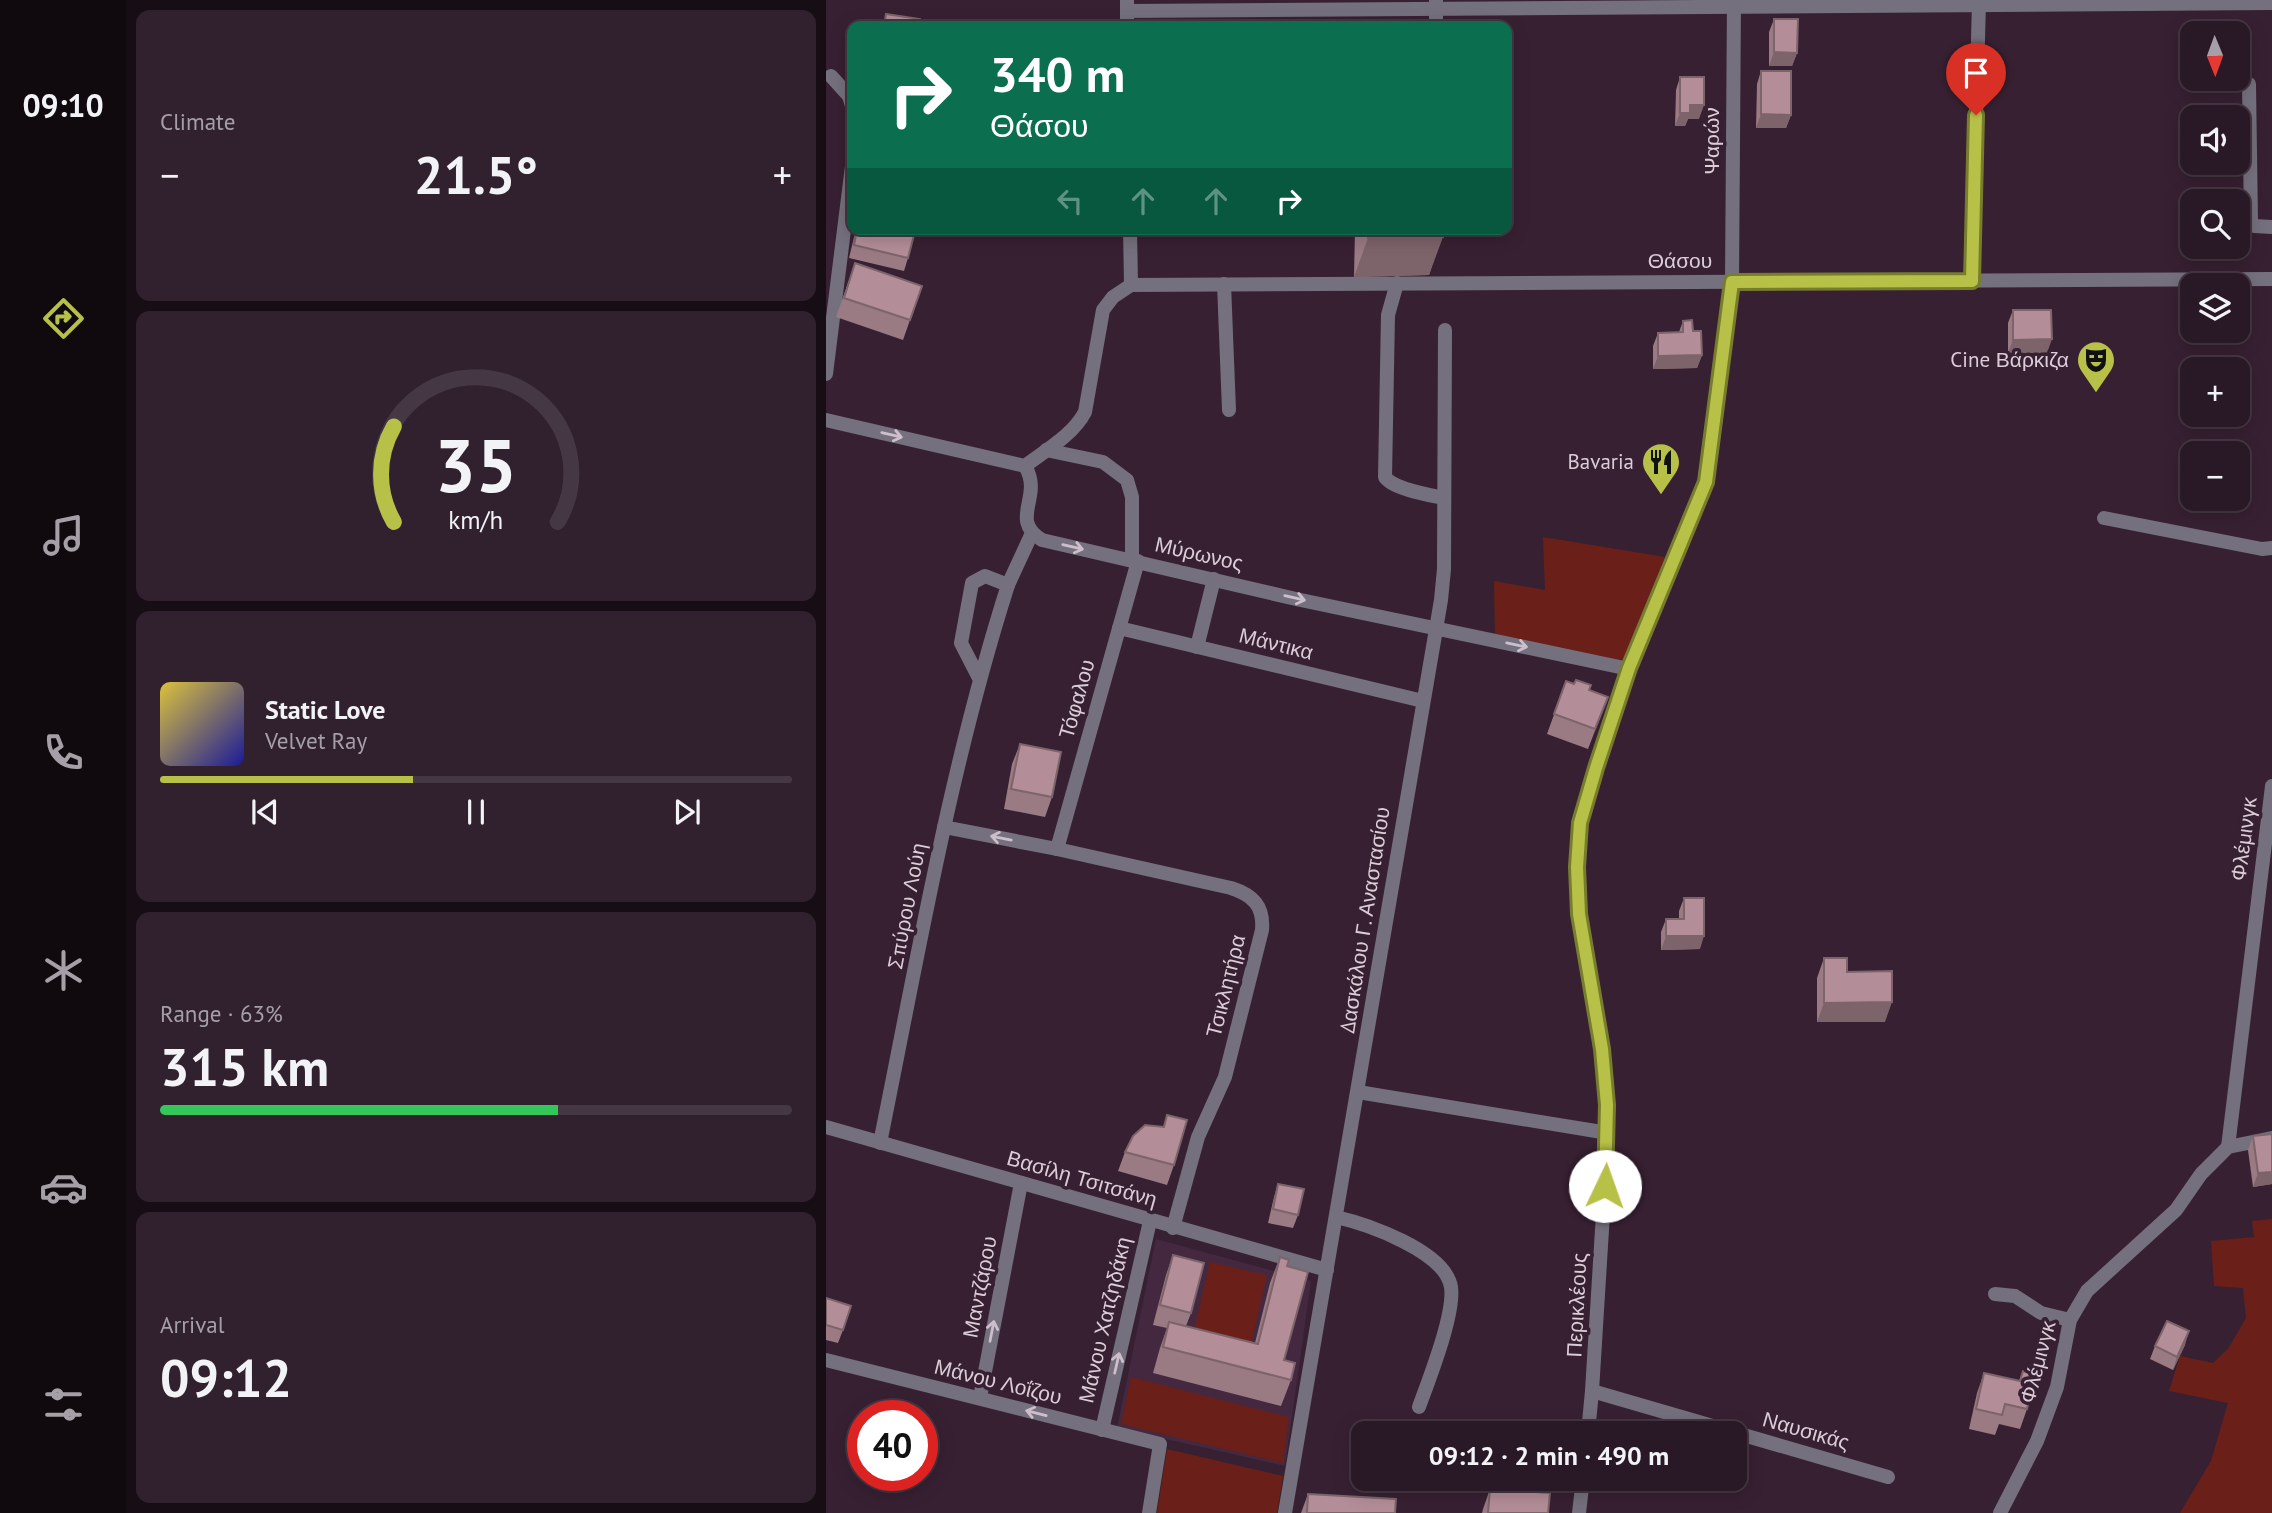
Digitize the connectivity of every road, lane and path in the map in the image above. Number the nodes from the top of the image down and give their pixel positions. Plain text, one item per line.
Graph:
1 (1979, 3) edge
2 (2272, 3) edge
3 (1436, 4) edge
4 (1734, 4) edge
5 (1127, 5) edge
6 (831, 76) dead end
7 (2249, 91) edge
8 (847, 94) edge
9 (847, 206) edge
10 (2272, 227) edge
11 (1130, 235) edge
12 (2272, 279) edge
13 (1972, 281) junction
14 (1732, 282) junction
15 (1224, 284) junction
16 (1397, 284) junction
17 (1131, 285) junction
18 (1445, 330) dead end
19 (826, 374) edge
20 (1229, 410) dead end
21 (826, 420) edge
22 (1046, 450) junction
23 (1026, 466) junction
24 (1444, 498) junction
25 (2104, 518) dead end
26 (1032, 533) junction
27 (2272, 548) edge
28 (1135, 561) junction
29 (1214, 579) junction
30 (1008, 585) junction
31 (1119, 628) junction
32 (1436, 628) junction
33 (1197, 647) junction
34 (1629, 668) junction
35 (979, 678) junction
36 (1423, 701) junction
37 (2272, 786) edge
38 (944, 827) junction
39 (1057, 849) junction
40 (1358, 1092) junction
41 (826, 1127) edge
42 (1608, 1133) junction
43 (2272, 1138) edge
44 (880, 1143) junction
45 (2228, 1147) junction
46 (1021, 1183) junction
47 (1336, 1217) junction
48 (1150, 1221) junction
49 (1173, 1228) junction
50 (1326, 1270) junction
51 (1995, 1294) dead end
52 (2070, 1320) junction
53 (826, 1360) edge
54 (1592, 1391) junction
55 (980, 1398) junction
56 (1419, 1406) dead end
57 (1589, 1421) edge
58 (1102, 1430) junction
59 (1888, 1477) dead end
60 (1582, 1491) edge
61 (1149, 1513) edge
62 (1285, 1513) edge
63 (1579, 1513) edge
64 (2000, 1513) edge

1 - 2 street
1 - 4 street
1 - 13 street
3 - 4 street
3 - 5 street
4 - 14 street, Ψαρών
6 - 8 street
7 - 10 street
9 - 19 street
11 - 17 street
12 - 13 street, Θάσου
13 - 14 street, Θάσου
14 - 16 street, Θάσου
14 - 34 street, Περικλέους
15 - 16 street, Θάσου
15 - 17 street, Θάσου
15 - 20 street
16 - 24 street
17 - 22 street
18 - 24 street, Δασκάλου Γ. Αναστασίου
21 -> 23 street
22 - 23 street
22 - 28 street, Τόφαλου
23 - 26 street
24 - 32 street, Δασκάλου Γ. Αναστασίου
25 - 27 street
26 -> 28 street, Μύρωνος
26 - 30 street, Σπύρου Λούη
28 - 29 street, Μύρωνος
28 - 31 street, Τόφαλου
29 -> 32 street, Μύρωνος
29 - 33 street
30 - 35 street, Σπύρου Λούη
30 - 35 street
31 - 33 street, Μάντικα
31 - 39 street, Τόφαλου
32 -> 34 street, Μύρωνος
32 - 36 street, Δασκάλου Γ. Αναστασίου
33 - 36 street, Μάντικα
34 - 42 street, Περικλέους
35 - 38 street, Σπύρου Λούη
36 - 40 street, Δασκάλου Γ. Αναστασίου
37 - 45 street, Φλέμινγκ
39 -> 38 street, Τσικλητήρα
38 - 44 street, Σπύρου Λούη
39 - 49 street, Τσικλητήρα
40 - 42 street
40 - 47 street, Δασκάλου Γ. Αναστασίου
41 - 44 street, Βασίλη Τσιτσάνη
42 - 54 street, Περικλέους
43 - 45 street
44 - 46 street, Βασίλη Τσιτσάνη
45 - 52 street, Φλέμινγκ
46 - 48 street, Βασίλη Τσιτσάνη
55 -> 46 street, Μαντζάρου
47 - 50 street, Δασκάλου Γ. Αναστασίου
47 - 56 street
48 - 49 street, Βασίλη Τσιτσάνη
58 -> 48 street, Μάνου Χατζηδάκη
49 - 50 street, Βασίλη Τσιτσάνη
50 - 62 street, Δασκάλου Γ. Αναστασίου
51 - 52 street
52 - 64 street, Φλέμινγκ
53 - 55 street, Μάνου Λοΐζου
54 - 57 street, Περικλέους
54 - 59 street, Ναυσικάς
58 -> 55 street, Μάνου Λοΐζου
58 - 61 street, Μάνου Λοΐζου
60 - 63 street

